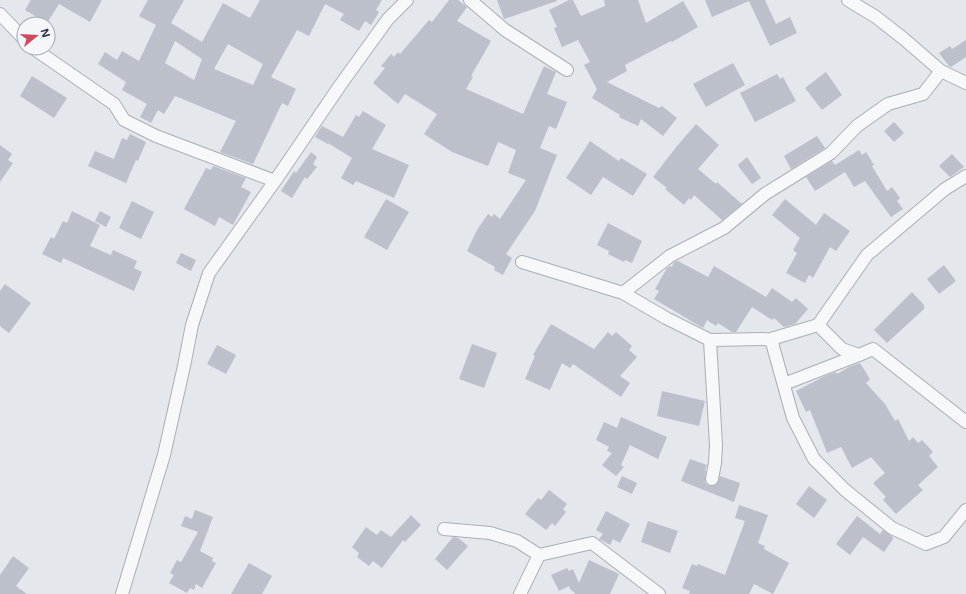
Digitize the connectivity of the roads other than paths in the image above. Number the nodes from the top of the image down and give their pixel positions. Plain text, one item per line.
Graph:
1 (406, 0) edge
2 (470, 0) edge
3 (848, 0) edge
4 (0, 14) edge
5 (16, 31) edge
6 (45, 56) edge
7 (567, 70) dead end
8 (941, 71) junction
9 (966, 83) edge
10 (966, 176) edge
11 (275, 181) junction
12 (522, 262) dead end
13 (623, 293) junction
14 (818, 325) junction
15 (771, 339) junction
16 (710, 340) junction
17 (859, 355) junction
18 (784, 384) junction
19 (966, 422) edge
20 (712, 479) dead end
21 (966, 510) edge
22 (444, 529) dead end
23 (539, 555) junction
24 (122, 594) edge
25 (520, 594) edge
26 (659, 594) edge

1 - 11 street
2 - 7 street
3 - 8 street
4 - 5 street
6 - 11 street
8 - 9 street
8 - 13 street
10 - 14 street
11 - 24 street
12 - 13 street
13 - 16 street
14 - 15 street
14 - 17 street
15 - 16 street
15 - 18 street
16 - 20 street
17 - 18 street
17 - 19 street
18 - 21 street
22 - 23 street
23 - 25 street
23 - 26 street

